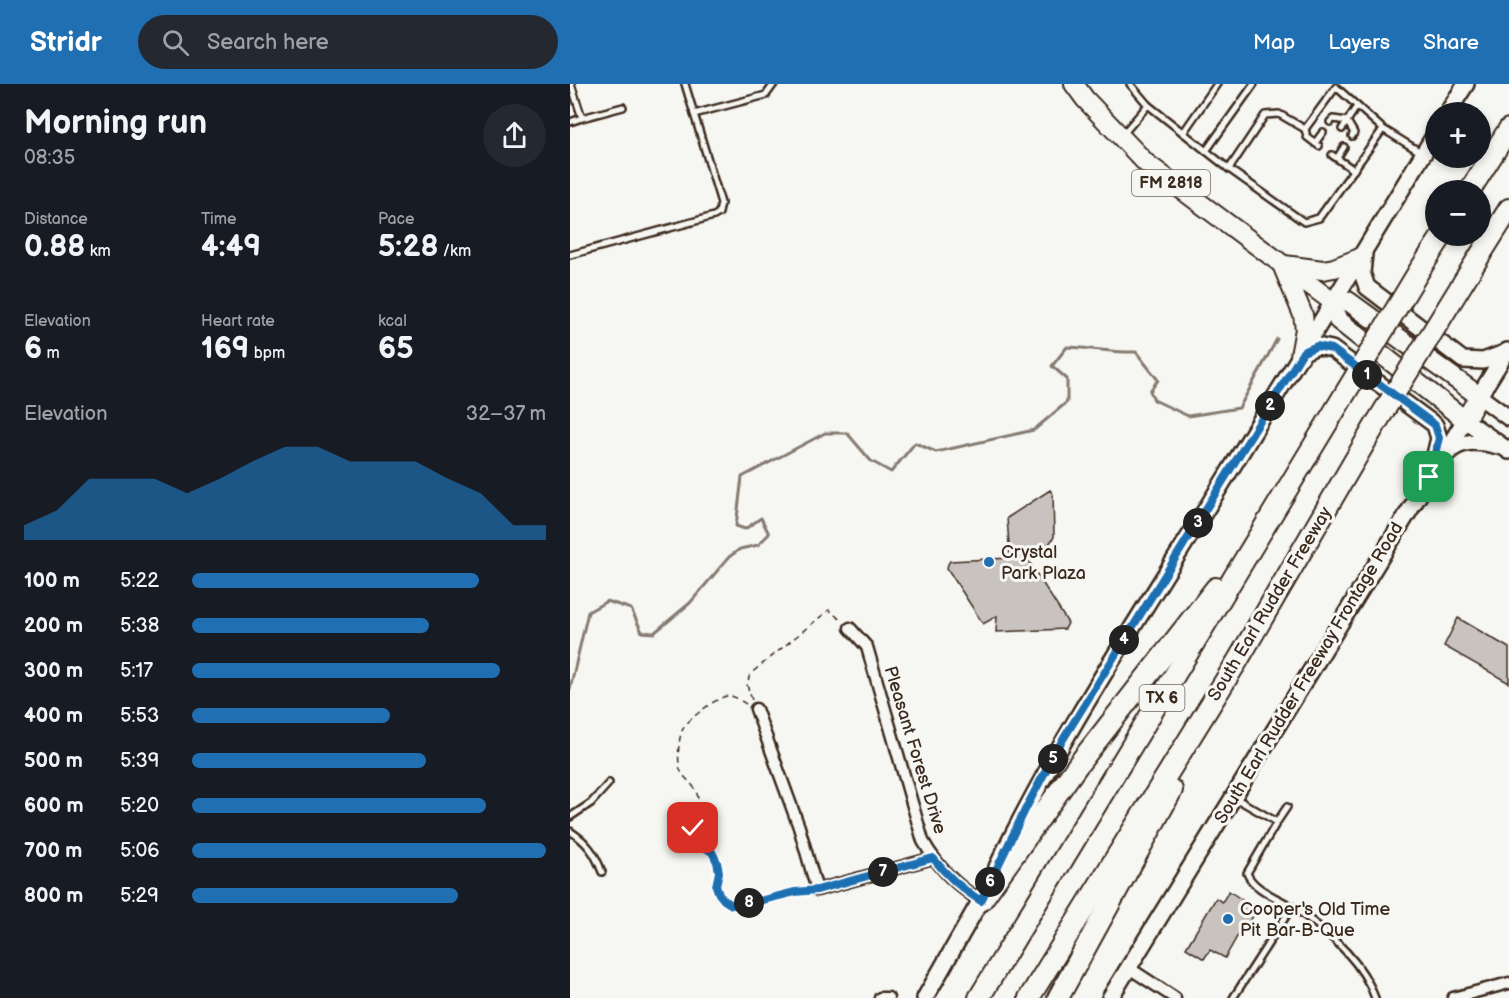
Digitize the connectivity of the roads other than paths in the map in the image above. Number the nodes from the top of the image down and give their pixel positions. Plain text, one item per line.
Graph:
1 (571, 84) edge
2 (685, 84) edge
3 (774, 84) edge
4 (1074, 84) edge
5 (1130, 84) edge
6 (1217, 84) edge
7 (1254, 84) edge
8 (1466, 84) edge
9 (1334, 86) edge
10 (1454, 102) edge
11 (1148, 105) junction
12 (1357, 106) junction
13 (622, 107) dead end
14 (694, 114) junction
15 (582, 118) junction
16 (1347, 121) junction
17 (570, 122) edge
18 (1330, 122) dead end
19 (1305, 129) junction
20 (1342, 129) dead end
21 (1383, 129) junction
22 (1509, 129) edge
23 (1323, 132) dead end
24 (1183, 133) junction
25 (1352, 136) dead end
26 (1120, 137) junction
27 (1344, 147) dead end
28 (1206, 151) junction
29 (1425, 151) edge
30 (1423, 154) junction
31 (1228, 169) junction
32 (1354, 170) junction
33 (1476, 180) edge
34 (1509, 209) edge
35 (1435, 246) edge
36 (1362, 254) junction
37 (570, 255) edge
38 (1282, 265) junction
39 (1333, 302) junction
40 (1508, 350) edge
41 (1301, 354) junction
42 (1498, 367) junction
43 (1479, 396) junction
44 (1509, 417) edge
45 (1465, 420) junction
46 (1506, 449) edge
47 (1438, 464) junction
48 (1429, 477) junction
49 (1270, 519) junction
50 (850, 627) road end
51 (1238, 660) junction
52 (756, 709) road end
53 (609, 783) dead end
54 (1234, 797) junction
55 (1287, 807) dead end
56 (570, 817) edge
57 (1277, 822) junction
58 (570, 831) edge
59 (933, 858) junction
60 (602, 872) dead end
61 (981, 901) junction
62 (1292, 907) junction
63 (1129, 968) junction
64 (1509, 983) edge
65 (1484, 994) edge
66 (880, 998) edge
67 (888, 998) edge
68 (925, 998) edge
69 (979, 998) edge
70 (1029, 998) edge
71 (1058, 998) edge
72 (1110, 998) edge
73 (1175, 998) edge
74 (1233, 998) edge
75 (1375, 998) edge
76 (1454, 998) edge

1 - 15 lane
2 - 14 lane
3 - 14 lane
4 - 26 main road, FM 2818
5 - 11 lane
6 - 24 lane
7 - 28 lane
8 - 10 main road
9 - 12 lane
9 - 19 lane
11 - 24 lane
11 - 26 lane
12 - 16 lane
12 - 21 lane
13 - 15 lane
14 - 37 lane
15 - 17 lane
16 - 18 lane
16 - 20 lane
16 - 25 lane
19 - 23 lane
19 - 31 lane
21 - 30 lane
21 - 32 lane
22 - 33 highway
24 - 28 lane
26 - 38 main road, FM 2818
27 - 32 lane
28 - 31 lane
29 - 30 main road
30 - 36 main road
31 - 32 lane
34 - 51 highway, South Earl Rudder Freeway / TX 6, bridge
35 - 49 highway, TX 6, bridge
36 - 38 main road
36 - 39 main road
36 - 40 main road
38 - 39 main road, FM 2818
38 - 41 main road
39 - 41 main road
39 - 43 main road, FM 2818
39 - 45 main road, FM 2818
40 - 42 main road, South Earl Rudder Freeway Frontage Road
41 - 48 main road
41 - 61 main road
42 - 43 main road, South Earl Rudder Freeway Frontage Road
42 - 44 main road
43 - 44 main road
43 - 45 main road, South Earl Rudder Freeway Frontage Road
45 - 46 main road
45 - 47 main road, South Earl Rudder Freeway Frontage Road
46 - 47 main road
47 - 48 main road, South Earl Rudder Freeway Frontage Road
48 - 54 main road, South Earl Rudder Freeway Frontage Road
49 - 61 highway
49 - 69 highway, TX 6
50 - 59 street, Pleasant Forest Drive
51 - 70 highway, South Earl Rudder Freeway / TX 6
51 - 71 highway
52 - 59 street
53 - 56 lane
54 - 57 lane
54 - 63 main road, South Earl Rudder Freeway Frontage Road
55 - 57 lane
57 - 62 lane
58 - 60 lane
59 - 61 street, Pleasant Forest Drive
61 - 68 main road
62 - 74 lane
62 - 75 lane
63 - 72 main road, South Earl Rudder Freeway Frontage Road
63 - 73 street
64 - 65 street
65 - 76 street
66 - 67 street

